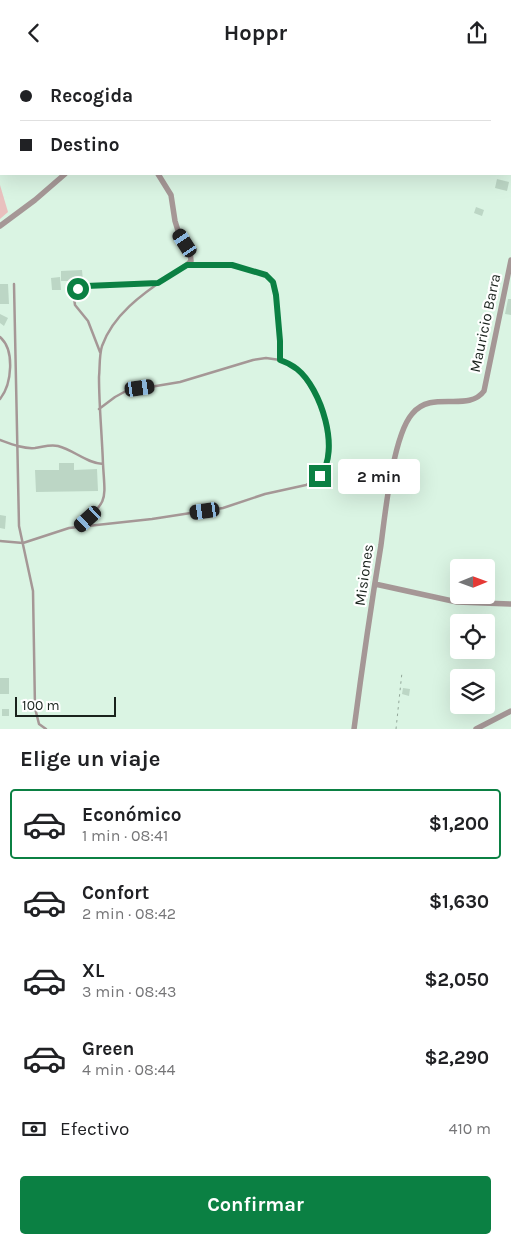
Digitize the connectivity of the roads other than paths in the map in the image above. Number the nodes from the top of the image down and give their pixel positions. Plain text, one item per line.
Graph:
1 (64, 175) edge
2 (159, 175) edge
3 (0, 226) edge
4 (511, 260) edge
5 (187, 265) junction
6 (158, 283) junction
7 (14, 284) dead end
8 (0, 337) edge
9 (101, 354) junction
10 (280, 360) junction
11 (0, 399) edge
12 (99, 409) junction
13 (404, 426) joint
14 (0, 440) edge
15 (18, 446) junction
16 (103, 464) junction
17 (81, 525) junction
18 (0, 541) edge
19 (23, 543) junction
20 (375, 585) junction
21 (511, 605) edge
22 (511, 711) edge
23 (46, 729) edge
24 (354, 729) edge
25 (476, 729) edge

1 - 3 street
2 - 5 street
4 - 13 street, Mauricio Barra
5 - 6 lane
5 - 10 lane
6 - 9 lane
6 - 9 lane
7 - 15 lane
8 - 11 lane
9 - 12 lane
10 - 12 lane
10 - 17 lane
12 - 16 lane
13 - 20 street, Misiones
14 - 15 lane
15 - 16 lane
15 - 19 lane
16 - 17 lane
17 - 19 lane
18 - 19 lane
19 - 23 lane
20 - 21 street
20 - 24 street, Misiones
22 - 25 street

